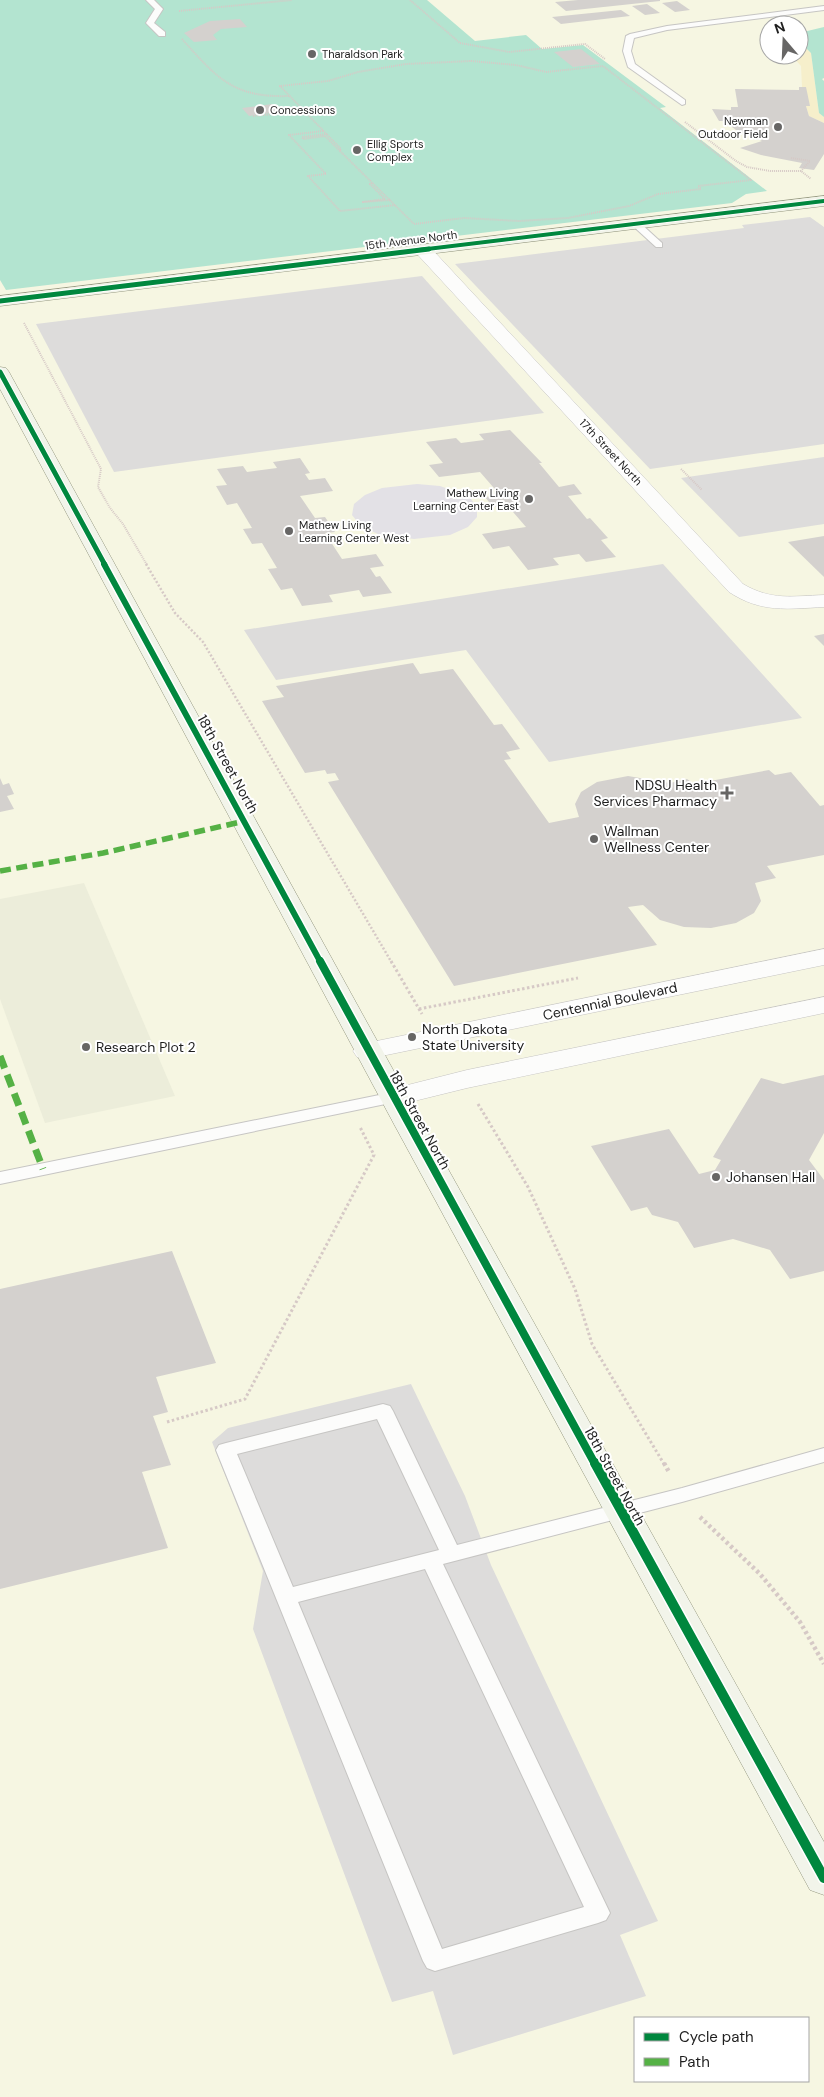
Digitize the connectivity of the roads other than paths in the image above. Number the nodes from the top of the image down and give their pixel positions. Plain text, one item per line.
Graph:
1 (150, 0) edge
2 (824, 8) edge
3 (162, 34) road end
4 (682, 102) road end
5 (824, 201) edge
6 (636, 224) junction
7 (659, 245) dead end
8 (423, 250) junction
9 (2, 301) edge
10 (0, 372) edge
11 (824, 601) edge
12 (824, 958) edge
13 (824, 1005) edge
14 (367, 1050) junction
15 (394, 1097) junction
16 (0, 1178) edge
17 (824, 1455) edge
18 (619, 1509) junction
19 (451, 1553) junction
20 (430, 1559) junction
21 (286, 1597) junction
22 (824, 1878) edge

1 - 3 lane
2 - 4 lane
5 - 6 street, 15th Avenue North
6 - 7 lane
6 - 8 street, 15th Avenue North
8 - 9 street, 15th Avenue North
8 - 11 street, 17th Street North
10 - 14 street, 18th Street North
12 - 14 street, Centennial Boulevard
13 - 15 street
14 - 15 street, 18th Street North
15 - 16 lane
15 - 18 street, 18th Street North
17 - 18 lane
18 - 19 lane
18 - 22 street, 18th Street North
19 - 20 lane
19 - 21 lane
20 - 21 lane
20 - 21 lane

